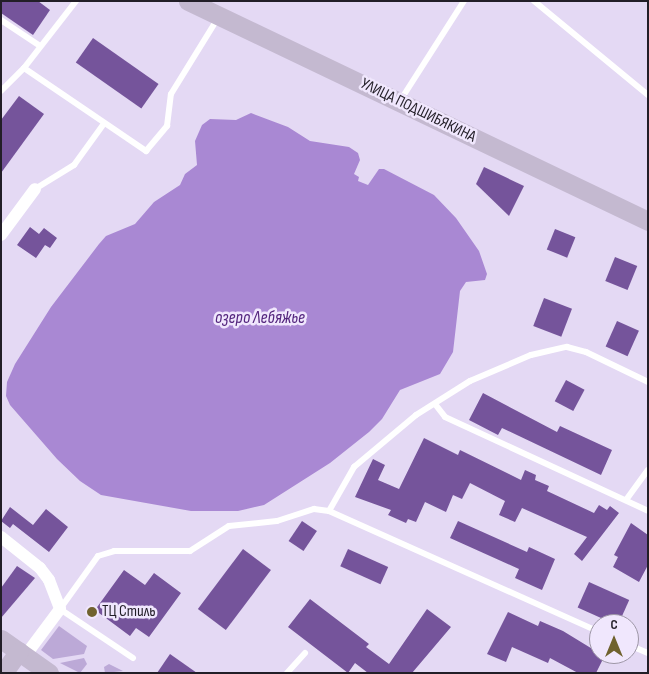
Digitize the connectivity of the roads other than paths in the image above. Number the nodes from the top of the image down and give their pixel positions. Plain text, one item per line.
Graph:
1 (76, 1) edge
2 (188, 1) edge
3 (464, 1) edge
4 (534, 1) edge
5 (220, 16) junction
6 (1, 20) edge
7 (40, 46) junction
8 (24, 68) junction
9 (1, 91) edge
10 (648, 95) edge
11 (399, 102) junction
12 (103, 124) junction
13 (36, 189) joint
14 (648, 221) edge
15 (1, 235) edge
16 (648, 382) edge
17 (435, 404) junction
18 (648, 470) edge
19 (626, 500) junction
20 (329, 511) junction
21 (648, 511) edge
22 (1, 537) edge
23 (60, 609) junction
24 (589, 628) edge
25 (1, 639) edge
26 (22, 654) junction
27 (305, 654) dead end
28 (133, 658) dead end
29 (3, 673) edge
30 (48, 673) edge
31 (287, 673) edge

1 - 7 lane
2 - 5 main road, УЛИЦА ПОДШИБЯКИНА
3 - 11 lane
4 - 10 lane
5 - 11 main road, УЛИЦА ПОДШИБЯКИНА
5 - 12 lane
6 - 7 lane
7 - 8 lane
8 - 9 lane
8 - 12 lane
11 - 14 main road, УЛИЦА ПОДШИБЯКИНА
12 - 13 lane
13 - 15 street
16 - 17 lane
17 - 19 lane
17 - 20 lane
18 - 19 lane
19 - 21 lane
20 - 23 lane
20 - 24 lane
22 - 23 street
23 - 26 street
23 - 28 lane
25 - 26 main road
26 - 29 main road
26 - 30 main road
27 - 31 lane

